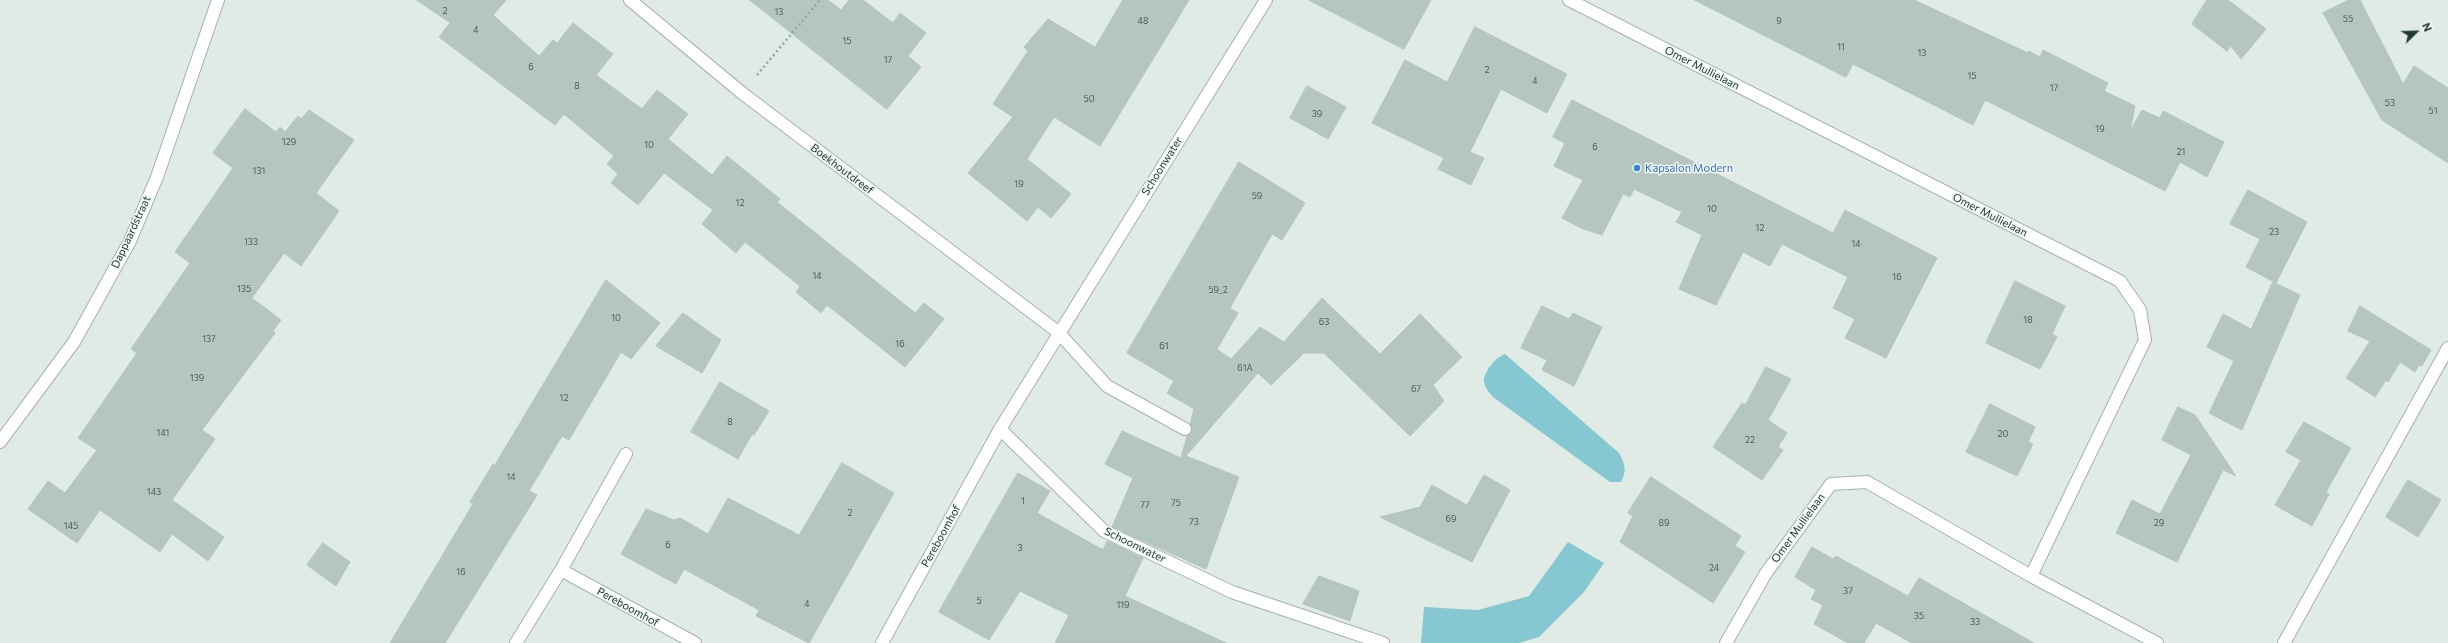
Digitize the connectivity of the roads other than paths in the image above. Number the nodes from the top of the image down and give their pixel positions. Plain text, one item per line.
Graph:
1 (218, 0) edge
2 (630, 0) edge
3 (1266, 0) edge
4 (1569, 0) edge
5 (1058, 332) junction
6 (2448, 348) edge
7 (1000, 429) junction
8 (1186, 429) dead end
9 (0, 442) edge
10 (626, 454) dead end
11 (561, 570) junction
12 (2031, 576) junction
13 (516, 643) edge
14 (695, 643) edge
15 (882, 643) edge
16 (1384, 643) edge
17 (1726, 643) edge
18 (2157, 643) edge
19 (2284, 643) edge

1 - 9 street, Dappaardstraat
2 - 5 street, Boekhoutdreef
3 - 5 street, Schoonwater
4 - 12 street, Omer Mullielaan
5 - 7 street, Schoonwater
5 - 8 street
6 - 19 street
7 - 15 street, Pereboomhof
7 - 16 street, Schoonwater
10 - 11 street
11 - 13 street
11 - 14 street, Pereboomhof
12 - 17 street, Omer Mullielaan
12 - 18 street, Omer Mullielaan

